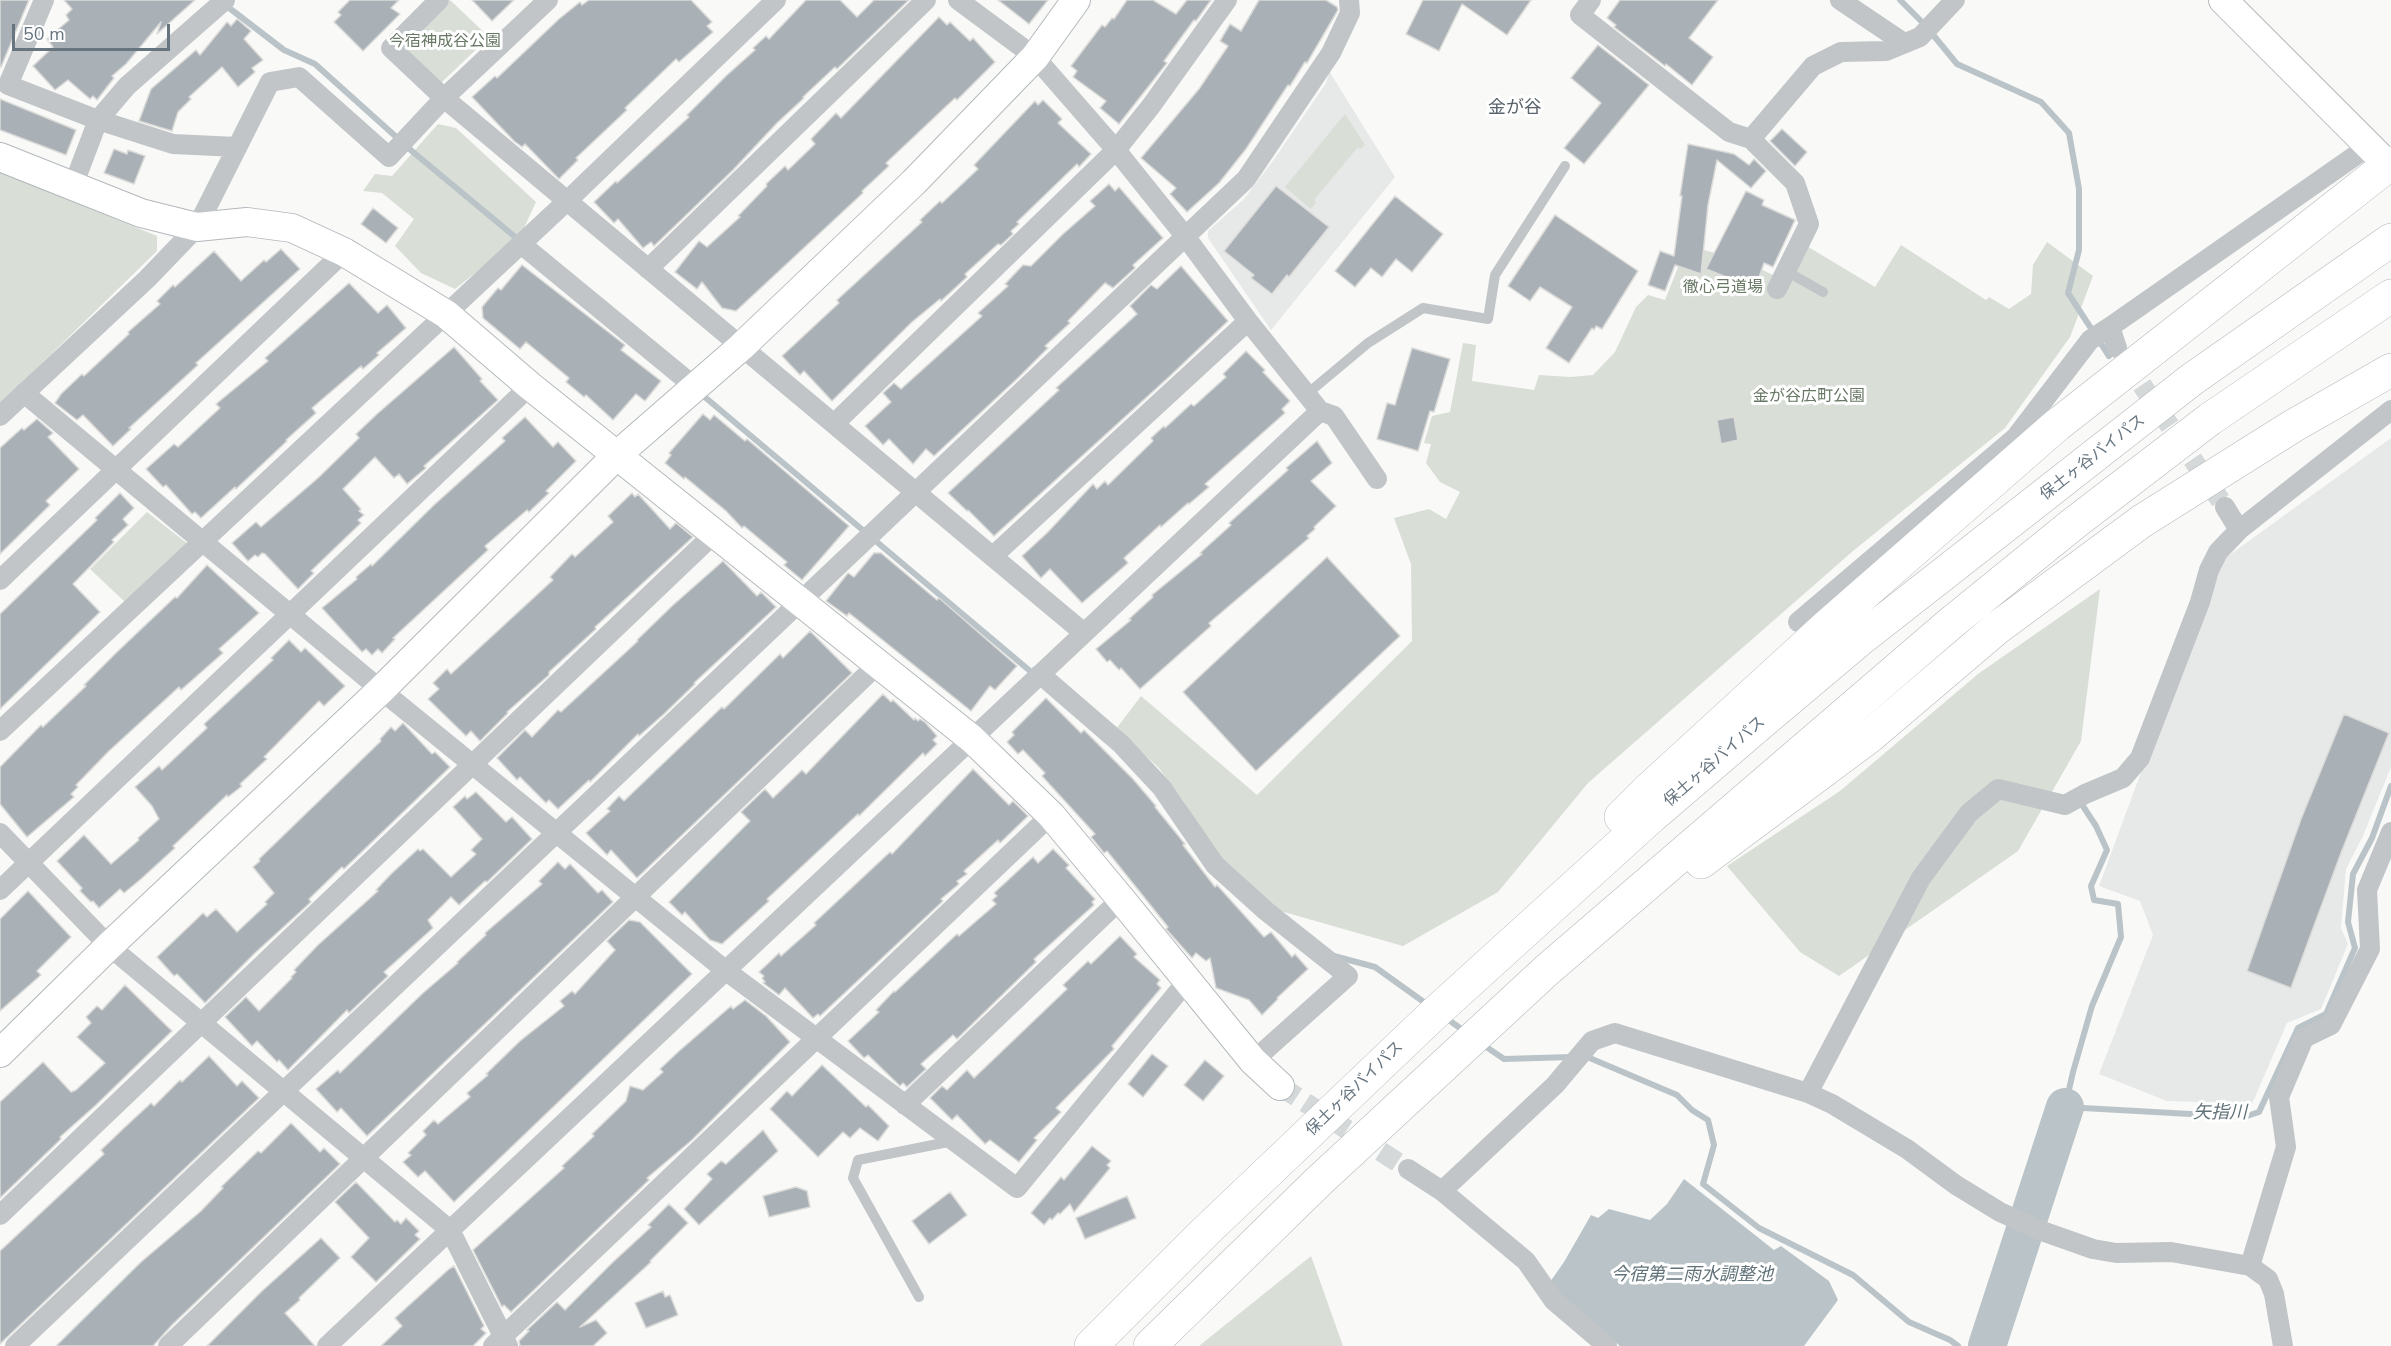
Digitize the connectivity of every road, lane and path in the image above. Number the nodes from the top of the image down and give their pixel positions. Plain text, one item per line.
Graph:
1 (44, 0) edge
2 (225, 0) edge
3 (439, 0) edge
4 (548, 0) edge
5 (776, 0) edge
6 (926, 0) edge
7 (958, 0) edge
8 (1076, 0) edge
9 (1227, 0) edge
10 (1349, 0) edge
11 (1591, 0) edge
12 (1840, 0) edge
13 (1955, 0) edge
14 (2223, 0) edge
15 (1912, 40) junction
16 (1035, 57) junction
17 (444, 98) junction
18 (98, 120) junction
19 (1751, 140) junction
20 (237, 147) junction
21 (1116, 150) junction
22 (0, 157) edge
23 (2383, 158) edge
24 (1565, 166) dead end
25 (73, 186) junction
26 (567, 201) junction
27 (197, 227) junction
28 (1185, 236) junction
29 (2391, 240) edge
30 (521, 244) junction
31 (344, 252) junction
32 (648, 269) junction
33 (1786, 271) junction
34 (1778, 289) dead end
35 (1823, 292) dead end
36 (2391, 296) edge
37 (446, 314) junction
38 (1248, 321) junction
39 (2110, 327) junction
40 (741, 347) junction
41 (2117, 348) tunnel mouth
42 (2391, 370) edge
43 (530, 386) junction
44 (694, 387) junction
45 (24, 393) junction
46 (1307, 394) junction
47 (2391, 410) edge
48 (1320, 411) junction
49 (0, 416) edge
50 (834, 424) junction
51 (617, 455) junction
52 (116, 471) junction
53 (1377, 479) dead end
54 (915, 491) junction
55 (2225, 507) tunnel mouth
56 (2239, 530) junction
57 (716, 533) junction
58 (202, 542) junction
59 (993, 556) junction
60 (0, 580) edge
61 (799, 601) junction
62 (289, 613) junction
63 (1798, 622) dead end
64 (1084, 633) junction
65 (878, 664) junction
66 (1040, 674) junction
67 (381, 690) junction
68 (0, 731) edge
69 (972, 739) junction
70 (474, 764) junction
71 (1050, 815) junction
72 (2391, 832) edge
73 (0, 833) edge
74 (555, 833) junction
75 (28, 862) junction
76 (0, 890) edge
77 (636, 897) junction
78 (1121, 899) junction
79 (109, 946) junction
80 (1547, 969) junction
81 (725, 970) junction
82 (1187, 981) junction
83 (1436, 1012) junction
84 (201, 1023) junction
85 (816, 1039) junction
86 (0, 1053) edge
87 (1253, 1061) junction
88 (1280, 1086) tunnel mouth
89 (283, 1092) junction
90 (1808, 1093) junction
91 (905, 1105) junction
92 (953, 1141) junction
93 (364, 1158) junction
94 (1408, 1169) tunnel mouth
95 (1442, 1191) junction
96 (0, 1215) edge
97 (450, 1230) junction
98 (2250, 1266) junction
99 (919, 1297) dead end
100 (502, 1343) edge
101 (15, 1346) edge
102 (168, 1346) edge
103 (327, 1346) edge
104 (1091, 1346) edge
105 (1150, 1346) edge
106 (1607, 1346) edge
107 (2283, 1346) edge

1 - 18 street
2 - 18 street
3 - 17 street
4 - 17 street
5 - 26 street
6 - 32 street
7 - 16 street
8 - 16 street
9 - 21 street
10 - 28 street
11 - 19 street
12 - 15 street
13 - 15 street
14 - 23 street
15 - 19 street
16 - 21 street
16 - 40 street
17 - 20 street
17 - 26 street
18 - 20 street
18 - 25 street
19 - 33 street
20 - 27 street
21 - 28 street
21 - 50 street
22 - 25 street
23 - 39 street
23 - 83 highway
24 - 46 lane
25 - 27 street
26 - 30 street
26 - 32 street
27 - 31 street
27 - 45 street
28 - 38 street
28 - 54 street
29 - 83 highway, 保土ヶ谷バイパス
30 - 37 street
30 - 44 street
31 - 37 street
31 - 52 street
32 - 40 street
33 - 34 street
33 - 35 lane
36 - 80 highway
37 - 43 street
37 - 58 street
38 - 46 street
38 - 59 street
39 - 41 street
39 - 63 street
40 - 44 street
40 - 50 street
42 - 80 highway
43 - 51 street
43 - 62 street
44 - 51 street
45 - 49 street
45 - 52 street
46 - 48 street
47 - 56 street
48 - 53 street
48 - 64 street
50 - 54 street
51 - 57 street
51 - 67 street
52 - 58 street
52 - 60 street
54 - 59 street
54 - 61 street
55 - 56 street
56 - 90 street
57 - 61 street
57 - 70 street
58 - 62 street
58 - 68 street
59 - 64 street
61 - 65 street
61 - 74 street
62 - 67 street
62 - 75 street
64 - 66 street
65 - 69 street
65 - 77 street
66 - 69 street
66 - 87 street
67 - 70 street
67 - 79 street
69 - 71 street
69 - 81 street
70 - 74 street
70 - 84 street
71 - 78 street
71 - 85 street
72 - 98 street
73 - 75 street
74 - 77 street
74 - 89 street
75 - 76 street
75 - 79 street
77 - 81 street
77 - 93 street
78 - 82 street
78 - 91 street
79 - 84 street
79 - 86 street
80 - 105 highway
81 - 85 street
81 - 97 street
82 - 87 street
82 - 92 street
83 - 104 highway, 保土ヶ谷バイパス
84 - 89 street
84 - 96 street
85 - 91 street
85 - 100 street
87 - 88 street
89 - 93 street
89 - 101 street
90 - 95 street
90 - 98 street
91 - 92 street
92 - 99 lane
93 - 97 street
93 - 102 street
94 - 95 street
95 - 106 street
97 - 100 street
97 - 103 street
98 - 107 street

